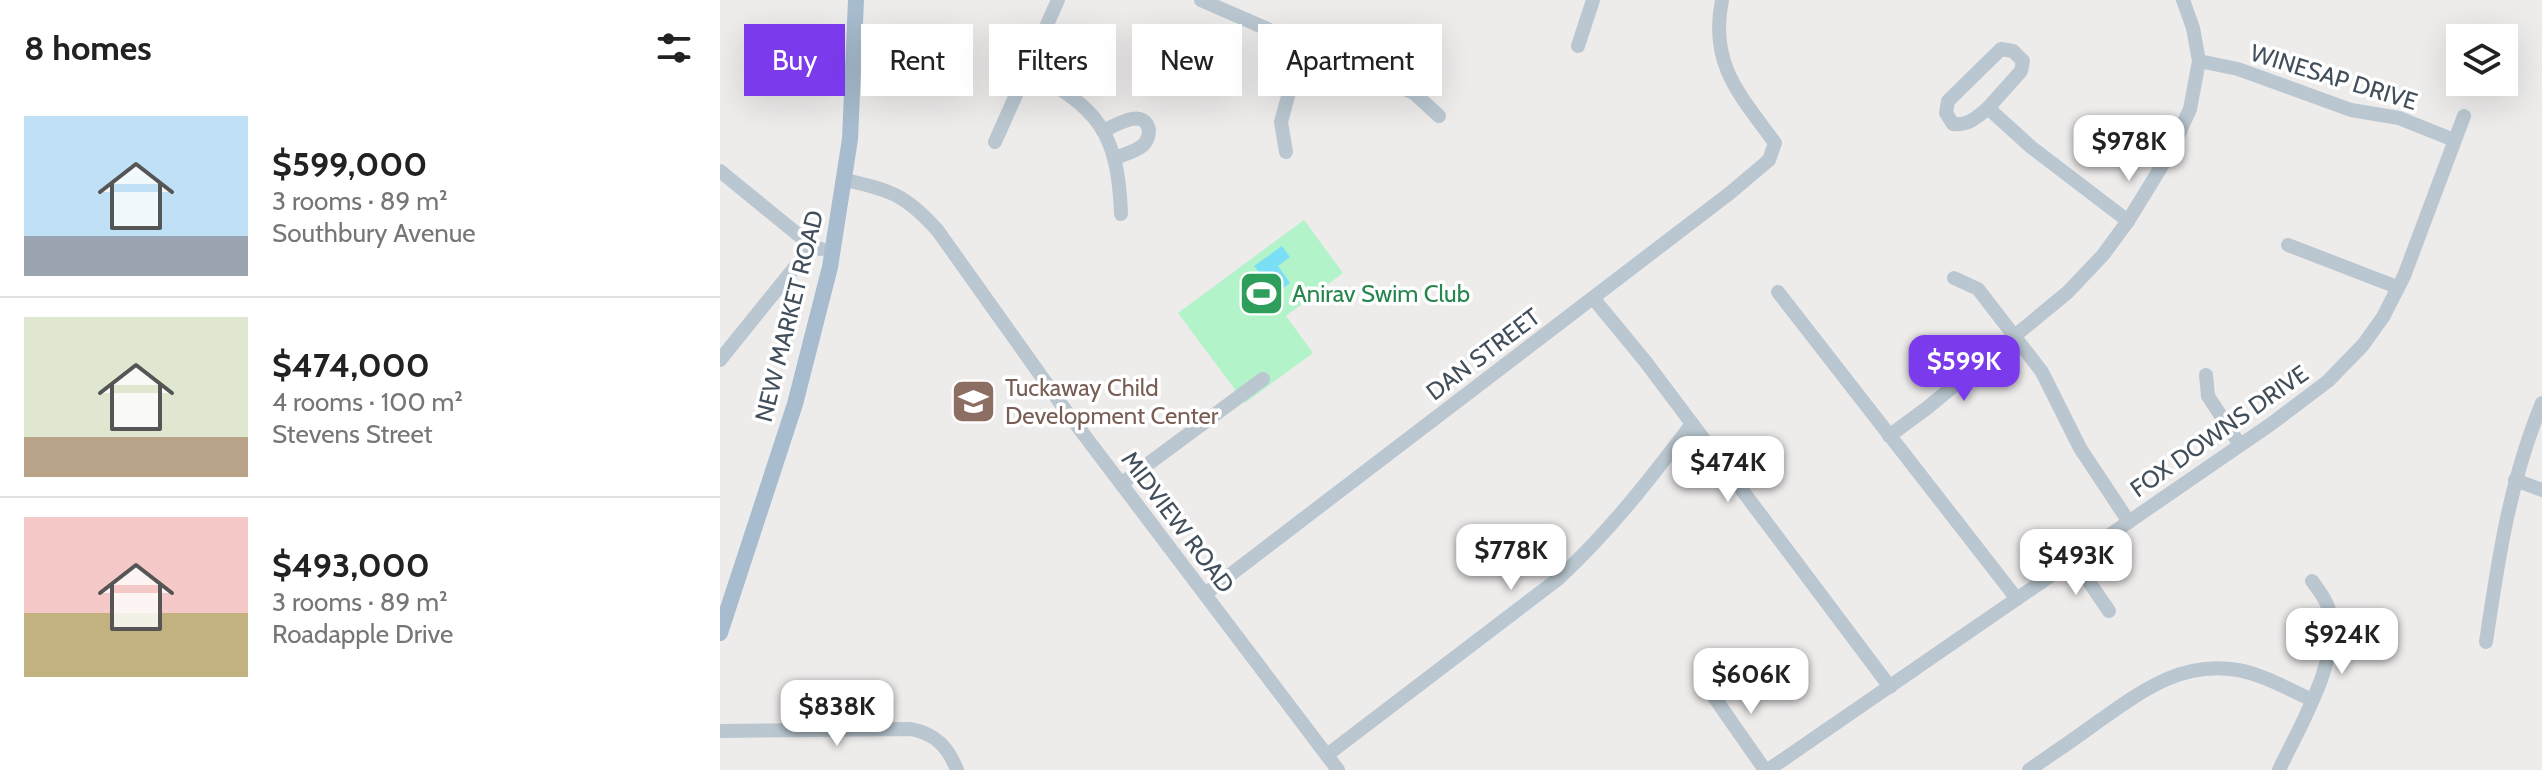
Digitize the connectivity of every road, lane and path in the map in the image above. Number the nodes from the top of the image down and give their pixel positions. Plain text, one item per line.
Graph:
1 (856, 0) edge
2 (1058, 0) edge
3 (1201, 0) edge
4 (1593, 0) edge
5 (1720, 0) edge
6 (2183, 0) edge
7 (1047, 24) edge
8 (1258, 25) edge
9 (1578, 46) dead end
10 (2199, 61) junction
11 (1015, 96) edge
12 (1072, 96) edge
13 (1288, 96) edge
14 (1417, 96) edge
15 (1988, 108) junction
16 (1439, 116) dead end
17 (2464, 116) dead end
18 (1103, 131) junction
19 (2454, 140) junction
20 (995, 142) dead end
21 (1286, 152) dead end
22 (1115, 158) junction
23 (720, 171) edge
24 (845, 180) junction
25 (1121, 214) dead end
26 (2128, 221) junction
27 (2288, 245) dead end
28 (812, 246) junction
29 (832, 252) junction
30 (1954, 278) dead end
31 (2397, 287) junction
32 (1778, 292) dead end
33 (1593, 298) junction
34 (2015, 337) junction
35 (720, 360) edge
36 (2206, 375) dead end
37 (1263, 379) dead end
38 (2542, 403) edge
39 (1692, 424) junction
40 (1889, 436) junction
41 (2240, 445) junction
42 (2515, 480) junction
43 (1121, 484) junction
44 (2542, 490) edge
45 (2129, 522) junction
46 (2074, 560) junction
47 (2312, 581) dead end
48 (1205, 594) junction
49 (2017, 599) junction
50 (2109, 611) dead end
51 (720, 633) edge
52 (2486, 642) dead end
53 (1705, 684) dead end
54 (1890, 687) junction
55 (2312, 700) junction
56 (720, 731) edge
57 (1327, 755) junction
58 (957, 770) edge
59 (1338, 770) edge
60 (1766, 770) edge
61 (2029, 770) edge
62 (2279, 770) edge

1 - 24 main road, NEW MARKET ROAD
2 - 7 street
3 - 8 street
4 - 9 street
5 - 33 street, DAN STREET
6 - 10 street
10 - 19 street, WINESAP DRIVE
10 - 26 street
11 - 20 street
12 - 18 street
13 - 21 street
14 - 16 street
15 - 15 street
15 - 26 street
17 - 19 street, FOX DOWNS DRIVE
18 - 22 street
18 - 22 street
19 - 31 street, FOX DOWNS DRIVE
22 - 25 street
23 - 28 street
24 - 29 main road, NEW MARKET ROAD
24 - 43 street, MIDVIEW ROAD
26 - 34 street
27 - 31 street
28 - 29 street
28 - 35 street
29 - 51 main road, NEW MARKET ROAD
30 - 34 street
31 - 41 street, FOX DOWNS DRIVE
32 - 40 street
33 - 39 street
33 - 48 street, DAN STREET
34 - 40 street
34 - 45 street
36 - 41 street
37 - 43 street
38 - 42 street
39 - 54 street
39 - 57 street
40 - 49 street
41 - 45 street, FOX DOWNS DRIVE
42 - 44 street
42 - 52 street
43 - 48 street, MIDVIEW ROAD
45 - 46 street, FOX DOWNS DRIVE
46 - 49 street, FOX DOWNS DRIVE
46 - 50 street
47 - 55 street
48 - 57 street, MIDVIEW ROAD
49 - 54 street, FOX DOWNS DRIVE
53 - 60 street
54 - 60 street, FOX DOWNS DRIVE
55 - 61 street
55 - 62 street
56 - 58 street
57 - 59 street, MIDVIEW ROAD

